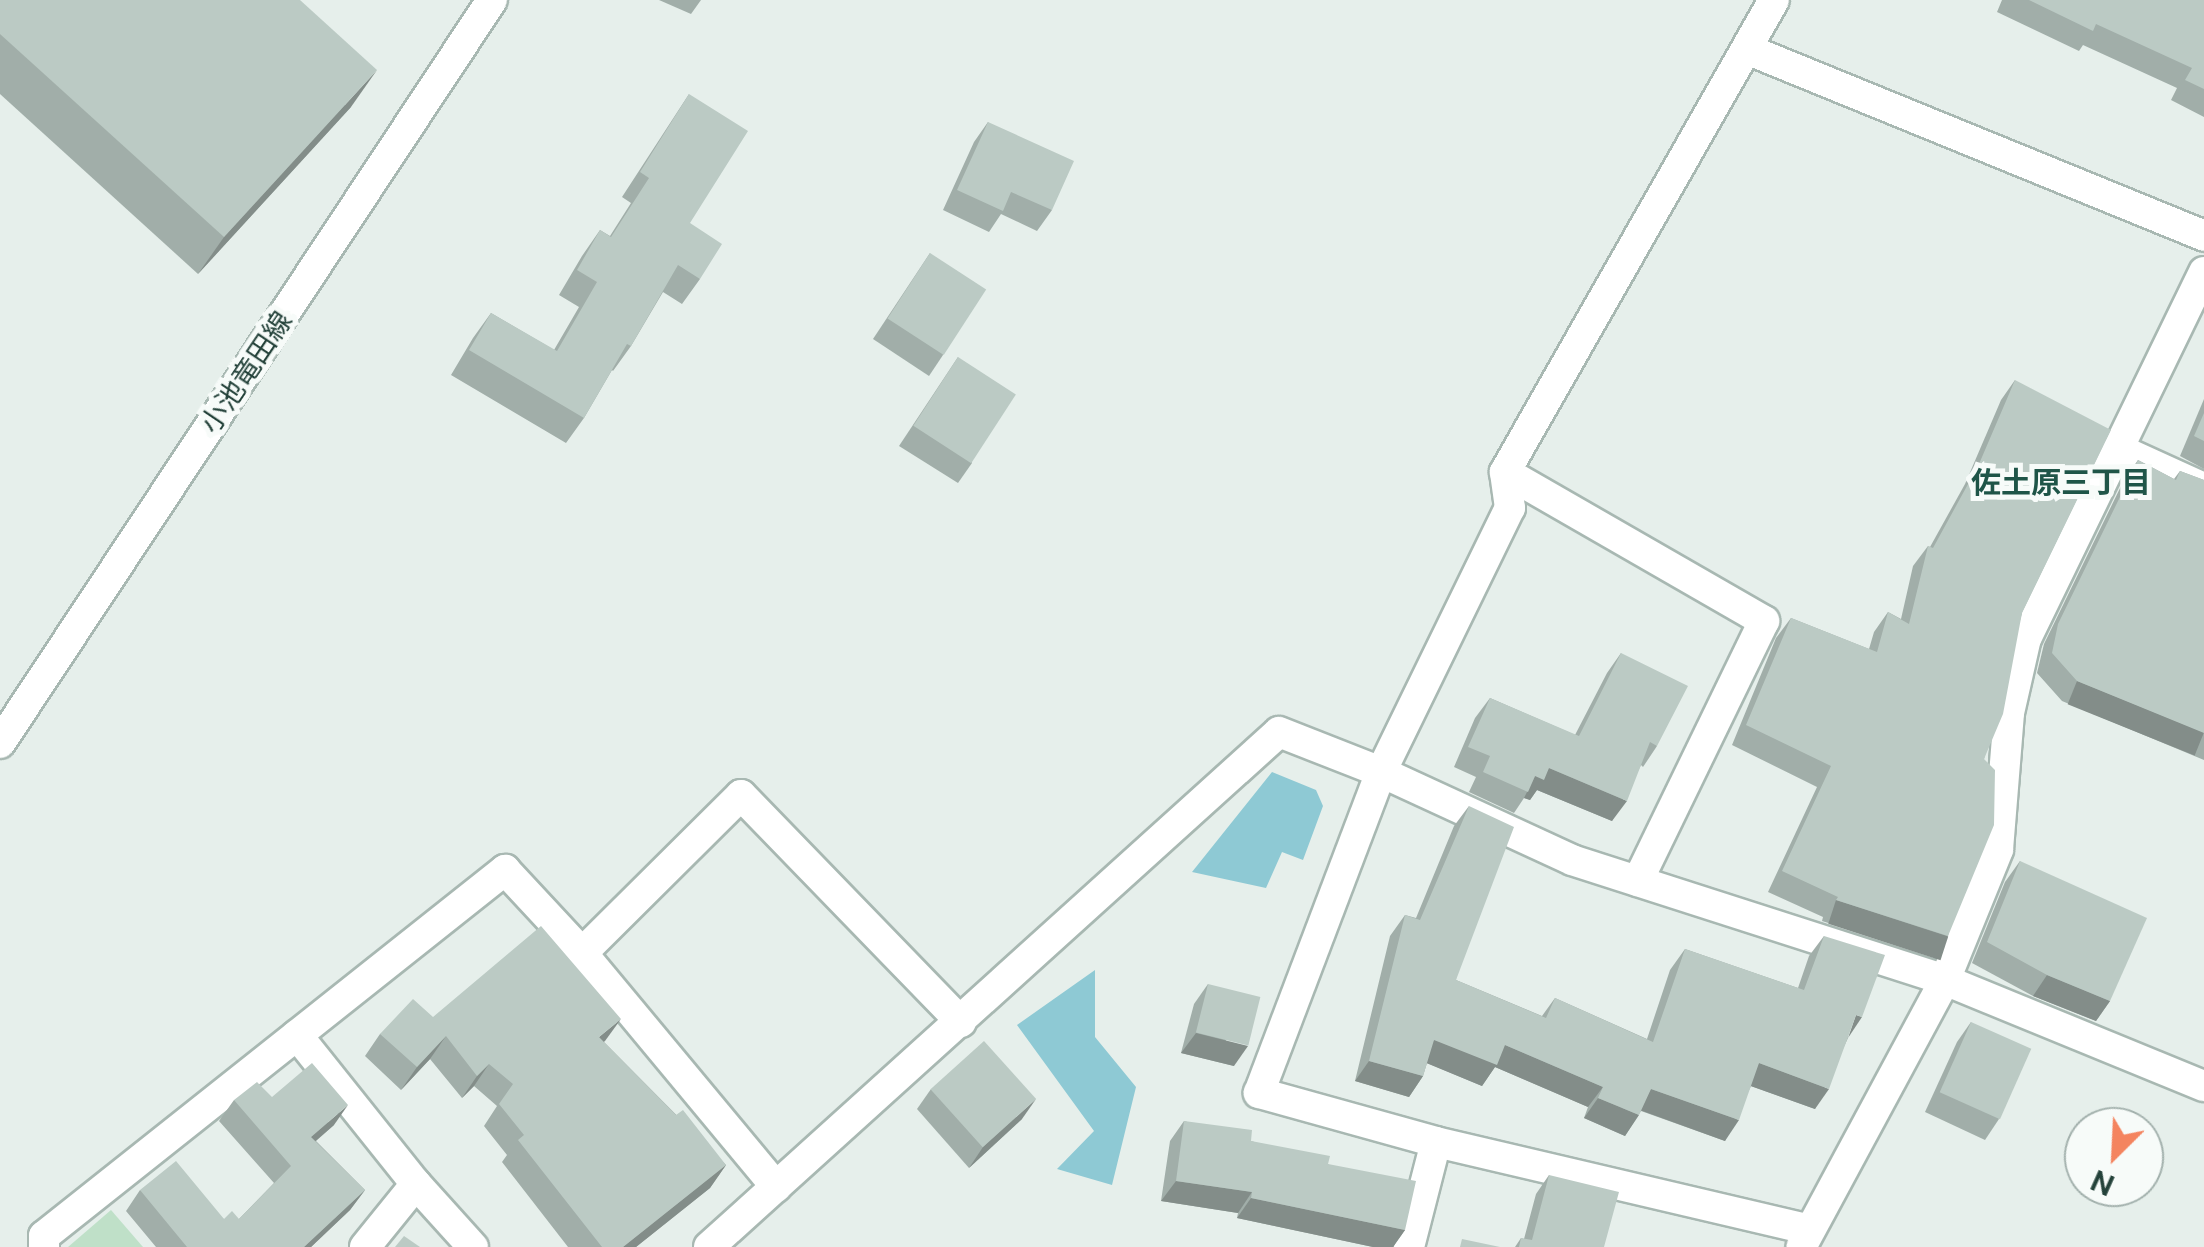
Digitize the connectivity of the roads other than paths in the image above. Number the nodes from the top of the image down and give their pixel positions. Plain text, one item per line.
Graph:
1 (492, 0) edge
2 (1774, 0) edge
3 (1749, 50) junction
4 (2204, 236) edge
5 (2204, 272) edge
6 (2118, 449) junction
7 (1505, 472) junction
8 (2204, 488) edge
9 (0, 742) edge
10 (1381, 772) junction
11 (1638, 881) junction
12 (582, 953) junction
13 (1945, 980) junction
14 (961, 1022) junction
15 (297, 1035) junction
16 (2204, 1086) edge
17 (1436, 1142) junction
18 (416, 1184) junction
19 (776, 1187) junction
20 (1804, 1238) edge
21 (44, 1247) edge
22 (364, 1247) edge
23 (473, 1247) edge
24 (709, 1247) edge
25 (1409, 1247) edge

1 - 9 street, 小池竜田線
2 - 3 street
3 - 4 street
3 - 7 street
5 - 6 street
6 - 8 street
6 - 13 street
7 - 10 street
7 - 11 street
10 - 11 street
10 - 14 street
10 - 17 street
11 - 13 street
12 - 14 street
12 - 15 street
12 - 19 street
13 - 16 street
13 - 20 street
14 - 19 street
15 - 18 street
15 - 21 street
17 - 20 street
17 - 25 street
18 - 22 street
18 - 23 street
19 - 24 street

